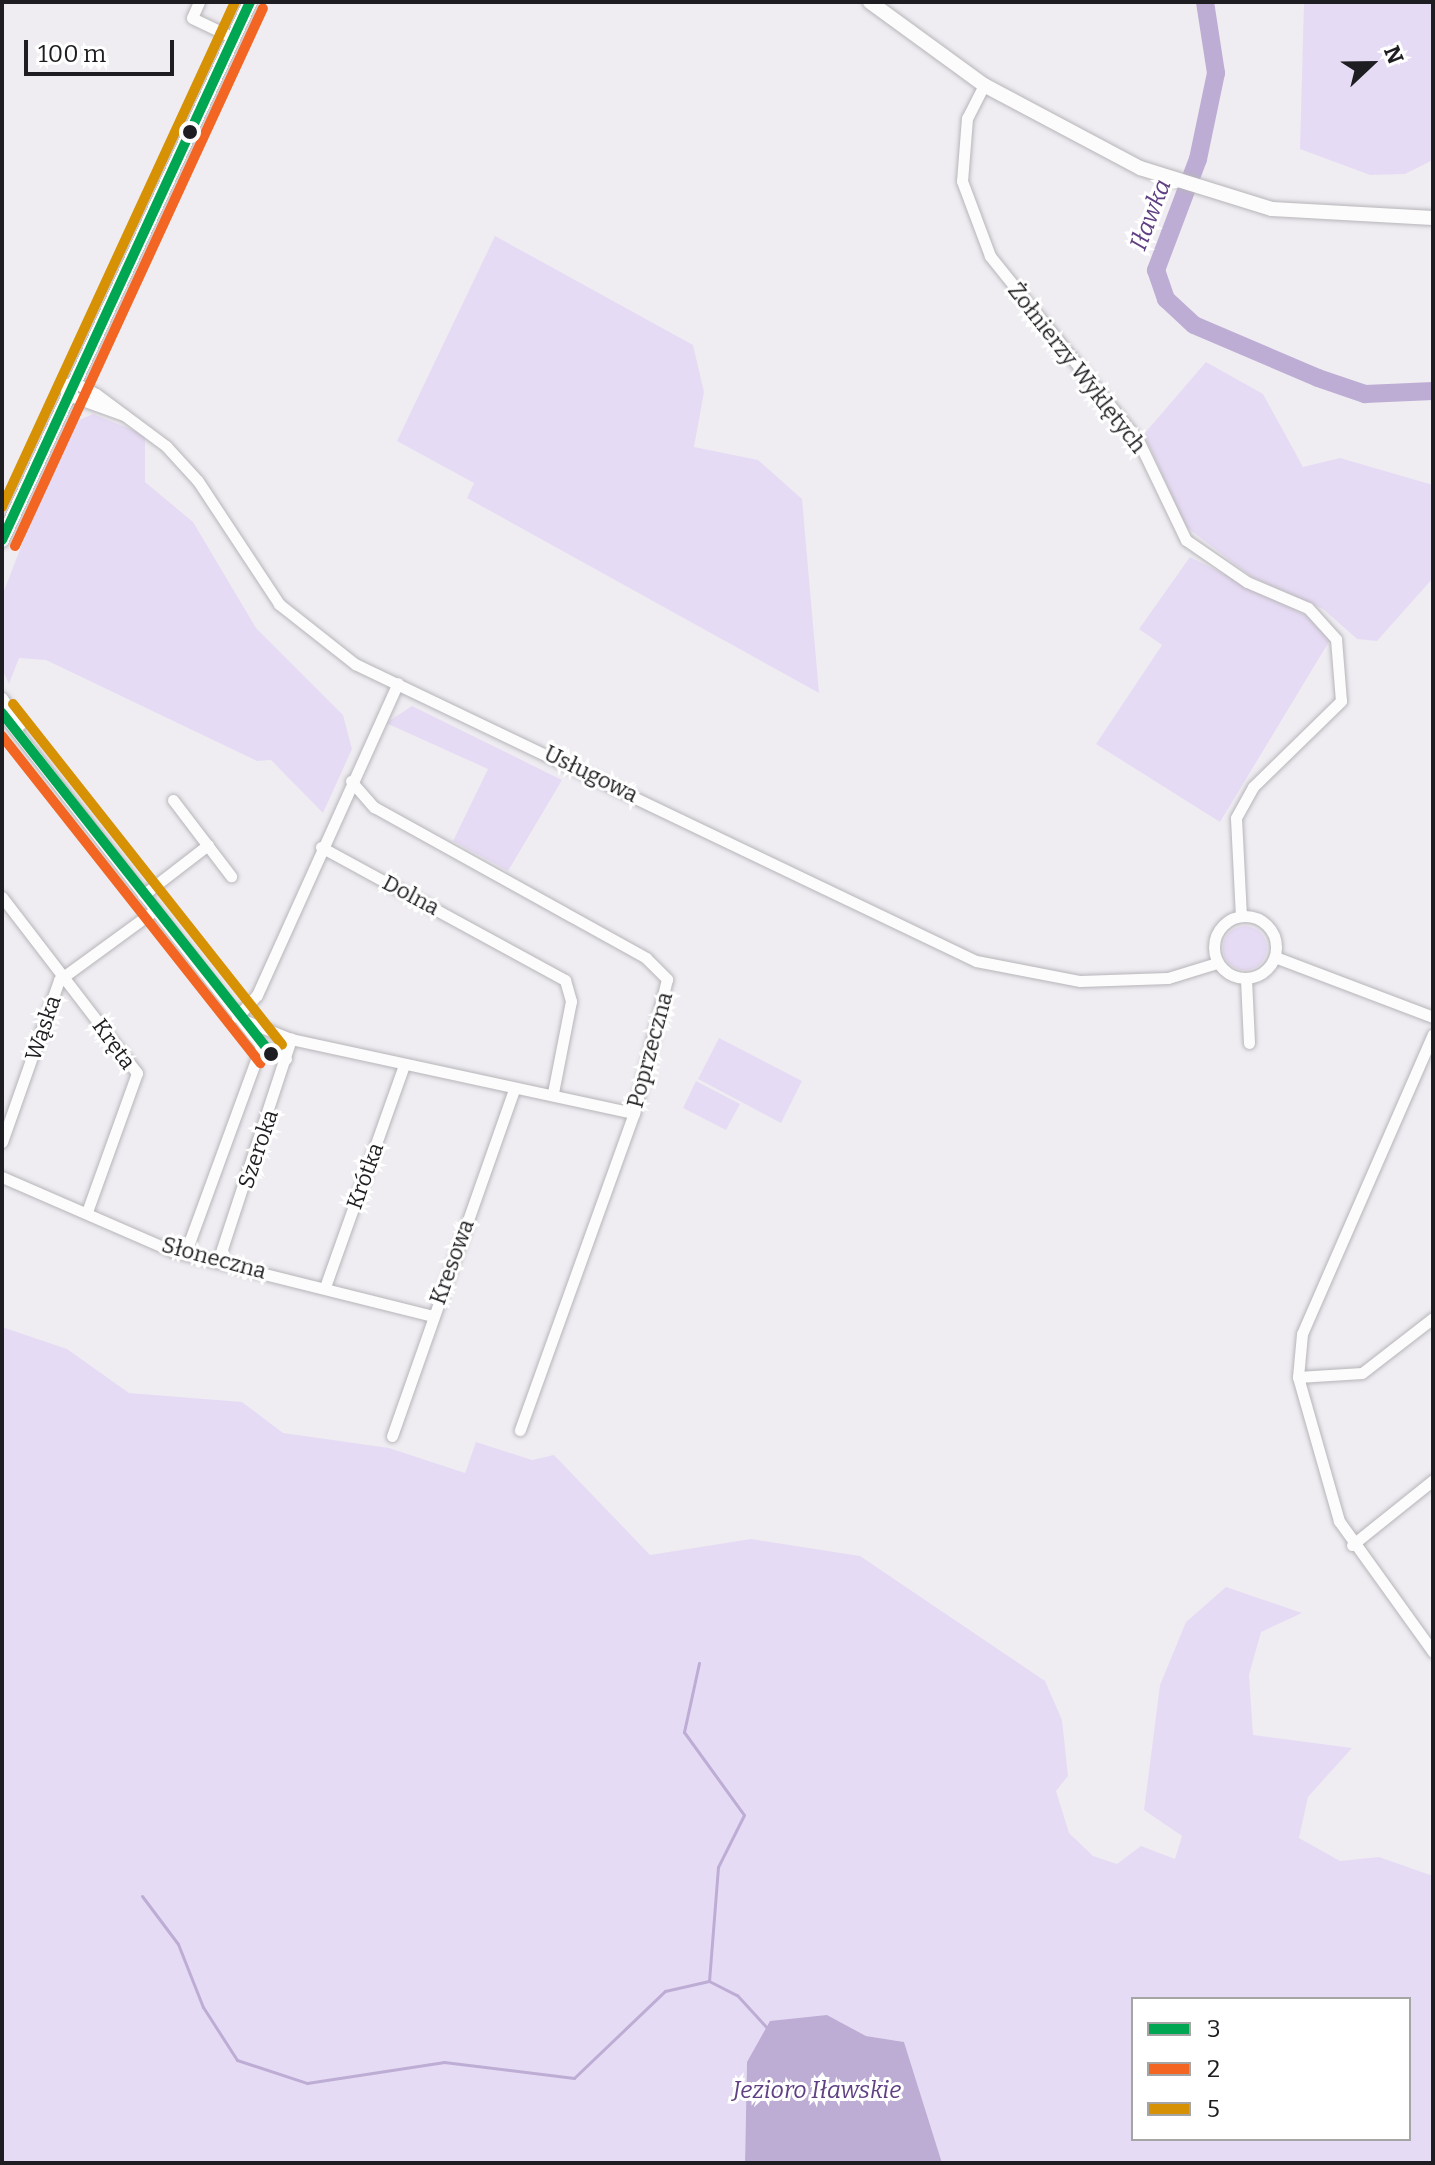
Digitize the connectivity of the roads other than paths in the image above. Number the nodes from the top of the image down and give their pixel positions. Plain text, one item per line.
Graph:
1 (199, 2) edge
2 (240, 2) edge
3 (250, 2) edge
4 (870, 2) edge
5 (230, 36) junction
6 (984, 85) junction
7 (1433, 218) edge
8 (68, 387) junction
9 (2, 540) edge
10 (398, 683) junction
11 (2, 698) edge
12 (2, 713) edge
13 (21, 729) junction
14 (351, 781) junction
15 (173, 800) dead end
16 (208, 845) junction
17 (321, 847) junction
18 (231, 876) dead end
19 (143, 895) junction
20 (2, 897) edge
21 (155, 910) junction
22 (1241, 916) junction
23 (1275, 957) junction
24 (1217, 963) junction
25 (64, 977) junction
26 (1246, 979) junction
27 (237, 1017) junction
28 (1433, 1017) edge
29 (1433, 1034) edge
30 (291, 1039) junction
31 (1249, 1043) dead end
32 (261, 1046) junction
33 (286, 1059) junction
34 (404, 1065) junction
35 (514, 1089) junction
36 (553, 1093) junction
37 (634, 1113) junction
38 (2, 1142) edge
39 (2, 1177) edge
40 (87, 1212) junction
41 (185, 1254) junction
42 (219, 1258) junction
43 (325, 1287) junction
44 (433, 1316) junction
45 (1433, 1318) edge
46 (1298, 1377) junction
47 (520, 1430) dead end
48 (392, 1436) dead end
49 (1433, 1480) edge
50 (1352, 1545) junction
51 (1431, 1646) edge

1 - 5 street
2 - 5 main road
3 - 5 main road
4 - 6 main road
5 - 8 main road
6 - 7 main road
6 - 22 street, Żołnierzy Wyklętych
8 - 9 main road
8 - 10 street, Usługowa
10 - 14 street
10 - 24 street, Usługowa
11 - 13 street
12 - 13 street
13 - 19 street
14 - 17 street
14 - 37 street, Poprzeczna
15 - 16 street
16 - 18 street
16 - 19 street
17 - 27 street
17 - 36 street, Dolna
19 - 21 street
20 - 25 street, Kręta
21 - 25 street, Wąska
21 - 27 street
22 - 23 street
22 - 24 street
23 - 26 street
23 - 28 street
24 - 26 street
25 - 38 street, Wąska
25 - 40 street, Kręta
26 - 31 street
27 - 30 street
27 - 32 street
29 - 46 street
30 - 33 street, Szeroka
30 - 34 street
32 - 33 street
32 - 41 street, Szeroka
33 - 42 street, Szeroka
34 - 35 street
34 - 43 street, Krótka
35 - 36 street
35 - 44 street, Kresowa
36 - 37 street
37 - 47 street, Poprzeczna
39 - 40 street, Słoneczna
40 - 41 street, Słoneczna
41 - 42 street, Słoneczna
42 - 43 street, Słoneczna
43 - 44 street, Słoneczna
44 - 48 street, Kresowa
45 - 46 street
46 - 50 street
49 - 50 street
50 - 51 street

